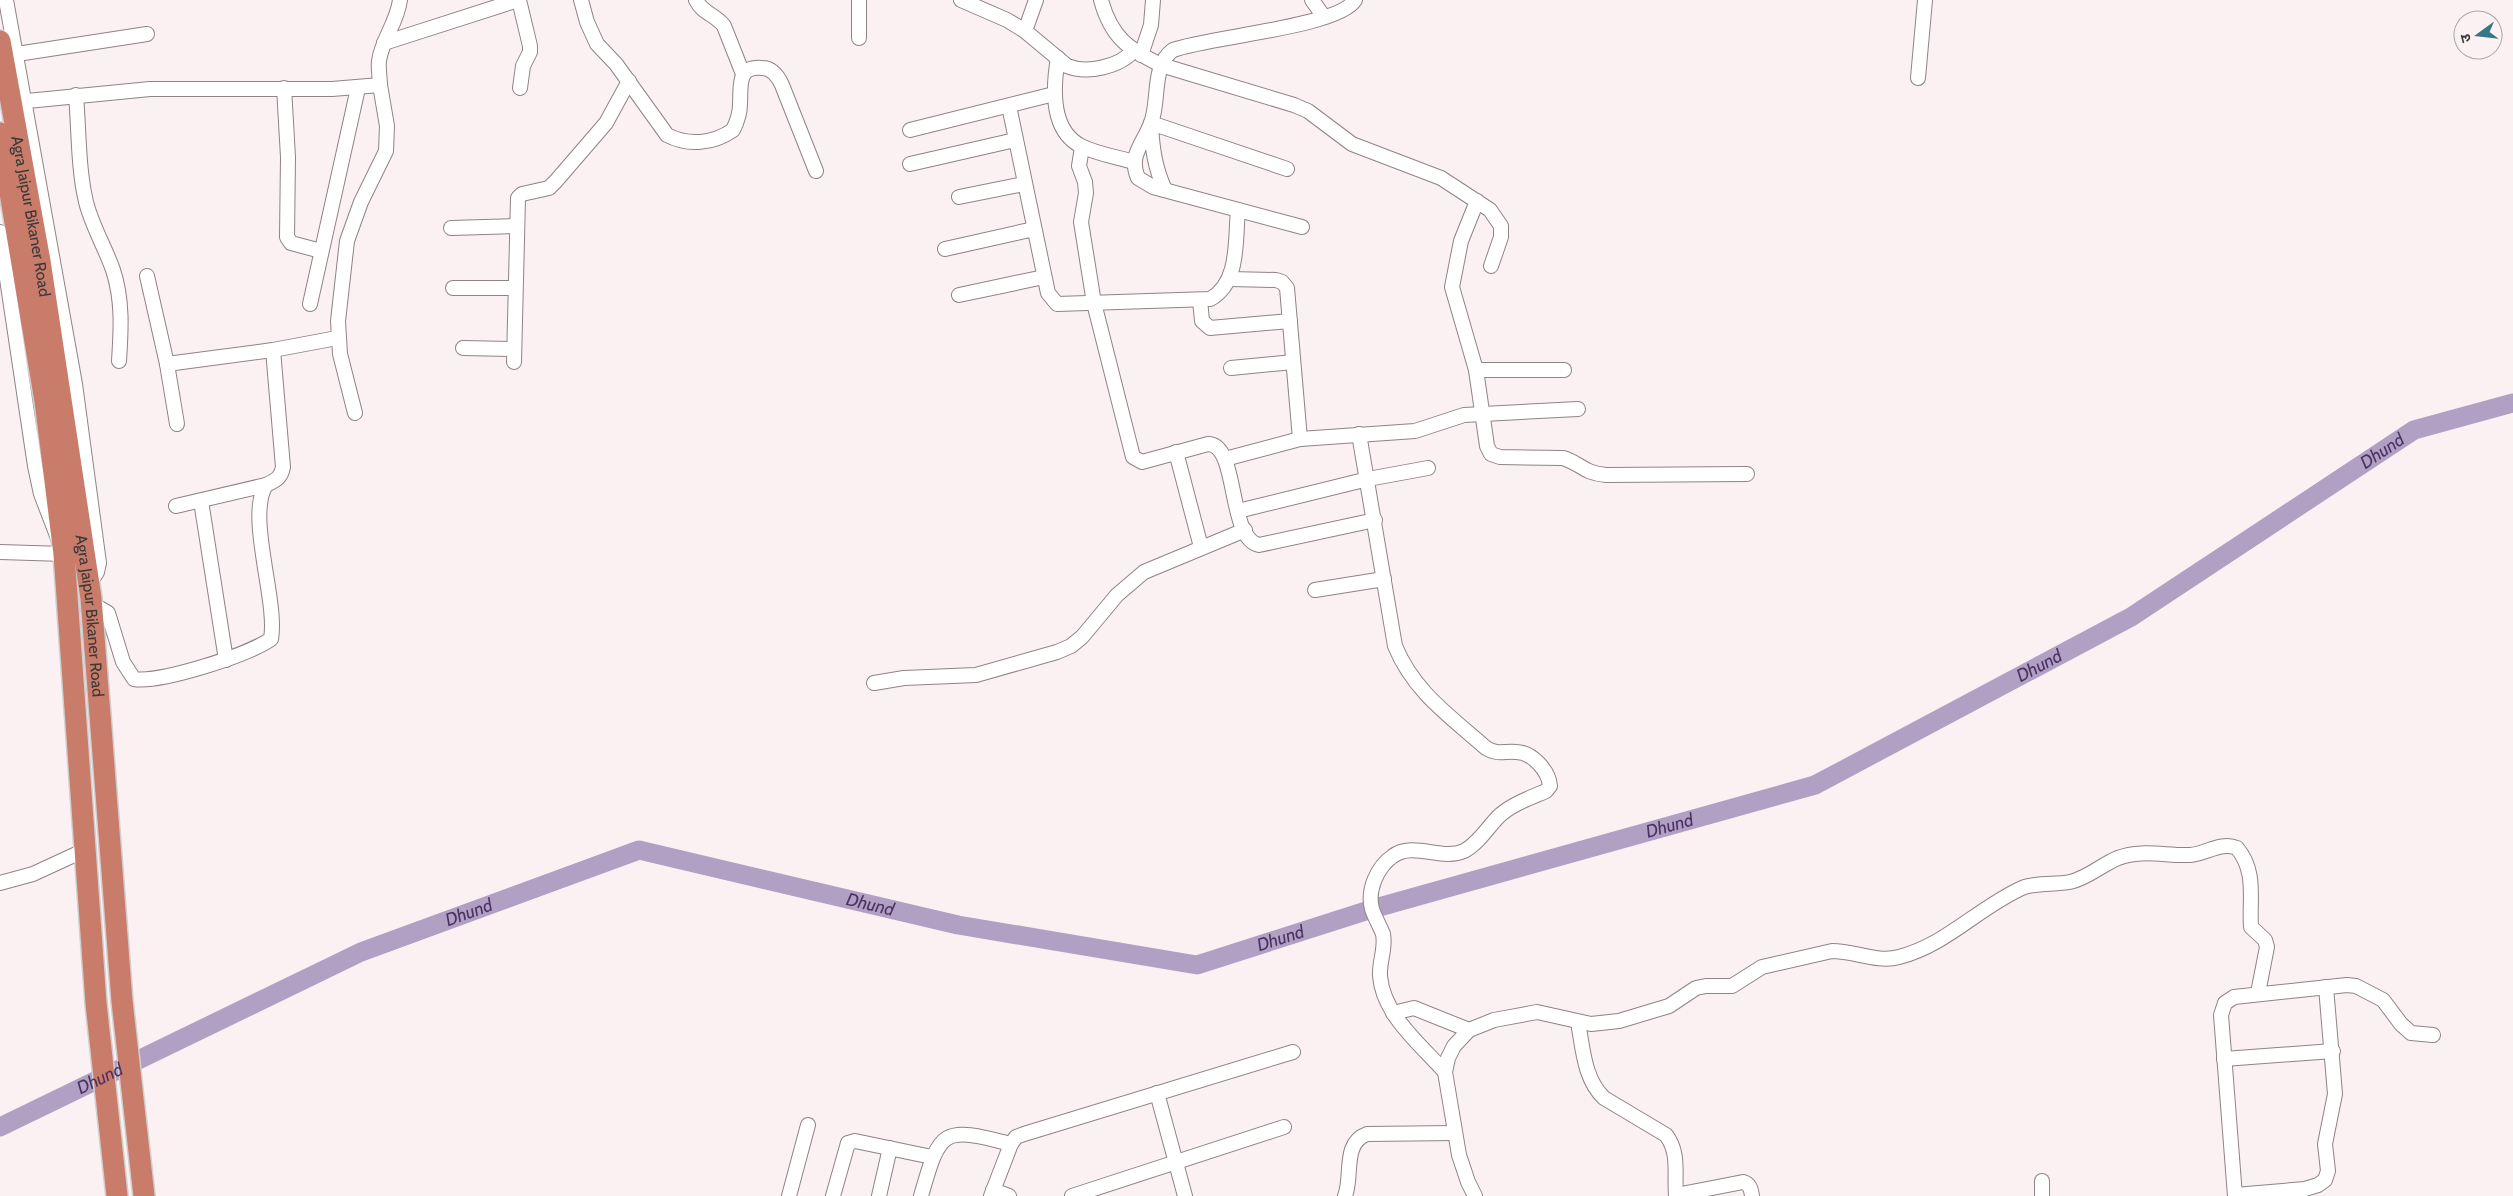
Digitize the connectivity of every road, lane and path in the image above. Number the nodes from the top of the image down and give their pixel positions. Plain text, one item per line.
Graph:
1 (6, 0) edge
2 (400, 0) edge
3 (519, 0) edge
4 (582, 0) edge
5 (696, 0) edge
6 (859, 0) edge
7 (961, 0) edge
8 (1036, 0) edge
9 (1101, 0) edge
10 (1152, 0) edge
11 (1312, 0) edge
12 (1355, 0) edge
13 (1924, 0) edge
14 (1324, 17) junction
15 (1025, 31) junction
16 (147, 34) dead end
17 (859, 38) dead end
18 (0, 41) edge
19 (384, 43) junction
20 (17, 54) junction
21 (1132, 56) junction
22 (1058, 58) junction
23 (1160, 71) junction
24 (743, 74) junction
25 (1918, 78) dead end
26 (629, 82) junction
27 (380, 85) junction
28 (284, 88) junction
29 (358, 88) junction
30 (520, 88) dead end
31 (1054, 94) junction
32 (76, 95) junction
33 (18, 102) junction
34 (1009, 106) junction
35 (1151, 123) junction
36 (910, 130) dead end
37 (0, 133) edge
38 (1015, 140) junction
39 (1082, 147) junction
40 (1134, 162) junction
41 (910, 164) dead end
42 (1287, 169) dead end
43 (816, 171) dead end
44 (1024, 184) junction
45 (1165, 190) junction
46 (959, 197) dead end
47 (1478, 201) junction
48 (1238, 210) junction
49 (517, 226) junction
50 (1302, 227) dead end
51 (451, 228) dead end
52 (1034, 229) junction
53 (0, 232) edge
54 (946, 249) dead end
55 (321, 251) junction
56 (1491, 266) dead end
57 (148, 276) dead end
58 (1044, 277) junction
59 (1230, 279) junction
60 (453, 288) dead end
61 (515, 288) junction
62 (959, 294) dead end
63 (1200, 300) junction
64 (1094, 303) junction
65 (310, 304) dead end
66 (1290, 321) junction
67 (337, 338) junction
68 (463, 348) dead end
69 (273, 350) junction
70 (119, 361) dead end
71 (1294, 362) junction
72 (167, 364) junction
73 (1231, 368) dead end
74 (1476, 370) junction
75 (1564, 370) dead end
76 (1578, 409) dead end
77 (355, 413) dead end
78 (1482, 413) junction
79 (177, 424) dead end
80 (1358, 434) junction
81 (1300, 439) junction
82 (1176, 452) junction
83 (1224, 459) junction
84 (1428, 468) dead end
85 (1747, 474) dead end
86 (1368, 479) junction
87 (266, 486) junction
88 (202, 501) junction
89 (176, 506) dead end
90 (1238, 511) junction
91 (1374, 520) junction
92 (1244, 530) junction
93 (1202, 547) junction
94 (0, 552) edge
95 (64, 554) junction
96 (1384, 579) junction
97 (1315, 590) dead end
98 (90, 593) junction
99 (226, 660) junction
100 (874, 683) dead end
101 (85, 850) junction
102 (0, 883) edge
103 (2326, 987) junction
104 (2258, 993) junction
105 (1393, 1012) junction
106 (1578, 1022) junction
107 (1469, 1030) junction
108 (2433, 1034) dead end
109 (2332, 1051) junction
110 (1293, 1052) dead end
111 (2224, 1059) junction
112 (1445, 1072) junction
113 (1157, 1093) junction
114 (808, 1125) dead end
115 (1284, 1127) dead end
116 (1455, 1132) junction
117 (1011, 1144) junction
118 (890, 1148) junction
119 (932, 1157) junction
120 (1177, 1164) junction
121 (2042, 1181) dead end
122 (992, 1193) edge
123 (117, 1196) edge
124 (144, 1196) edge
125 (789, 1196) edge
126 (833, 1196) edge
127 (879, 1196) edge
128 (921, 1196) edge
129 (1009, 1196) edge
130 (1072, 1196) edge
131 (1185, 1196) edge
132 (1344, 1196) edge
133 (1475, 1196) edge
134 (1676, 1196) edge
135 (1752, 1196) edge
136 (2042, 1196) edge
137 (2235, 1196) edge

1 - 20 street
2 - 19 street
3 - 19 street
3 - 30 street
4 - 26 street
5 - 24 street
6 - 17 street
7 - 15 street
8 - 15 street
9 - 21 street
10 - 21 street
11 - 14 street
12 - 14 street
13 - 25 street
14 - 23 street
15 - 22 street
16 - 20 street
18 - 33 highway, Agra Jaipur Bikaner Road
19 - 27 street
20 - 33 street
21 - 22 street
21 - 23 street
22 - 31 street
23 - 35 street
23 - 47 street
24 - 26 street
24 - 43 street
26 - 49 street
27 - 29 street
27 - 67 street
28 - 29 street
28 - 32 street
28 - 55 street
29 - 55 street
31 - 34 street
31 - 39 street
32 - 33 street
32 - 70 street
33 - 98 highway, Agra Jaipur Bikaner Road
34 - 36 street
34 - 38 street
35 - 40 street
35 - 42 street
35 - 45 street
37 - 95 highway, Agra Jaipur Bikaner Road
38 - 41 street
38 - 44 street
39 - 40 street
39 - 64 street
40 - 45 street
44 - 46 street
44 - 52 street
45 - 48 street
47 - 56 street
47 - 74 street
48 - 50 street
48 - 59 street
49 - 51 street
49 - 61 street
52 - 54 street
52 - 58 street
53 - 95 street
55 - 65 street
57 - 72 street
58 - 62 street
58 - 64 street
59 - 63 street
59 - 66 street
60 - 61 street
61 - 68 street
63 - 64 street
63 - 66 street
64 - 82 street
66 - 71 street
67 - 69 street
67 - 77 street
69 - 72 street
69 - 87 street
71 - 73 street
71 - 81 street
72 - 79 street
74 - 75 street
74 - 78 street
76 - 78 street
78 - 80 street
78 - 85 street
80 - 81 street
80 - 86 street
81 - 83 street
82 - 83 street
82 - 93 street
83 - 90 street
84 - 86 street
86 - 90 street
86 - 91 street
87 - 88 street
87 - 99 street
88 - 89 street
88 - 99 street
90 - 92 street
91 - 92 street
91 - 96 street
92 - 93 street
93 - 100 street
94 - 95 street
95 - 101 highway, Agra Jaipur Bikaner Road
96 - 97 street
96 - 105 street
98 - 99 street
98 - 124 highway, Agra Jaipur Bikaner Road
101 - 102 street
101 - 123 highway, Agra Jaipur Bikaner Road
103 - 104 street
103 - 108 street
103 - 109 street
104 - 106 street
104 - 111 street
105 - 107 street
105 - 112 street
106 - 107 street
106 - 134 street
107 - 112 street
109 - 111 street
109 - 137 street
110 - 113 street
111 - 137 street
112 - 116 street
113 - 117 street
113 - 120 street
114 - 125 street
115 - 120 street
116 - 132 street
116 - 133 street
117 - 119 street
117 - 122 street
118 - 119 street
118 - 126 street
118 - 127 street
119 - 128 street
120 - 130 street
120 - 131 street
121 - 136 street
122 - 129 street
134 - 135 street

